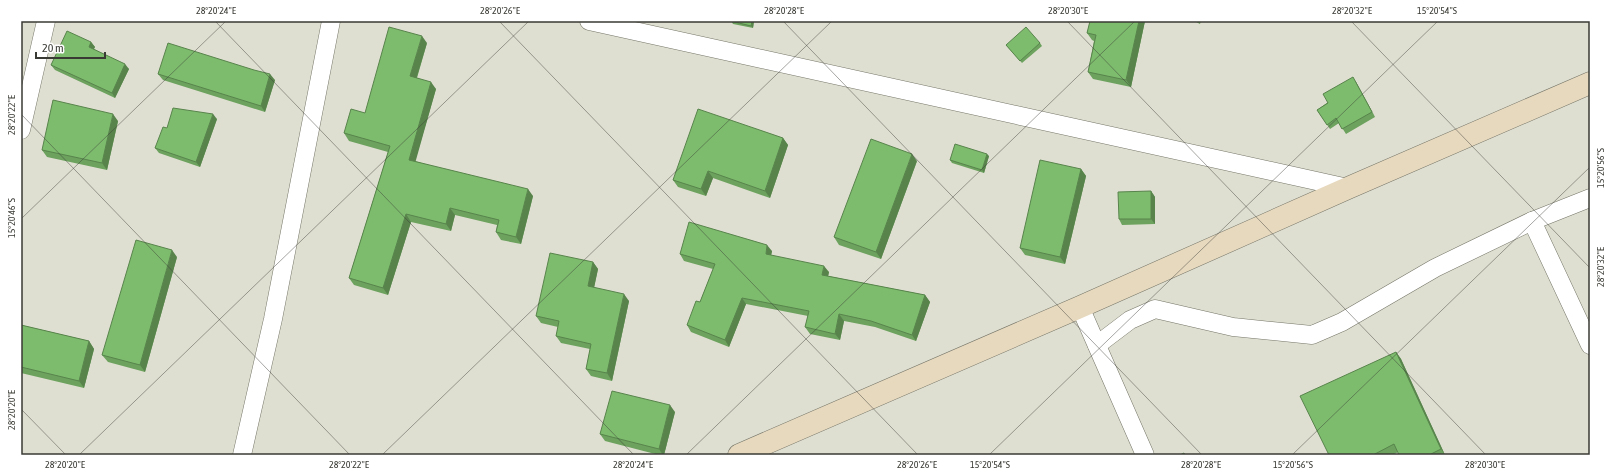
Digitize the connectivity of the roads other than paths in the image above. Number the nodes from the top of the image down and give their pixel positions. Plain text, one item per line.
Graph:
1 (46, 21) edge
2 (331, 21) edge
3 (589, 21) edge
4 (1590, 83) edge
5 (21, 130) edge
6 (1348, 188) junction
7 (1590, 198) edge
8 (1532, 221) junction
9 (1080, 307) junction
10 (1590, 344) edge
11 (1097, 345) junction
12 (242, 455) edge
13 (739, 455) edge
14 (1145, 455) edge

1 - 5 street
2 - 12 street
3 - 6 street
4 - 6 main road
6 - 9 main road
7 - 8 street
8 - 10 street
8 - 11 street
9 - 11 street
9 - 13 main road
11 - 14 street

